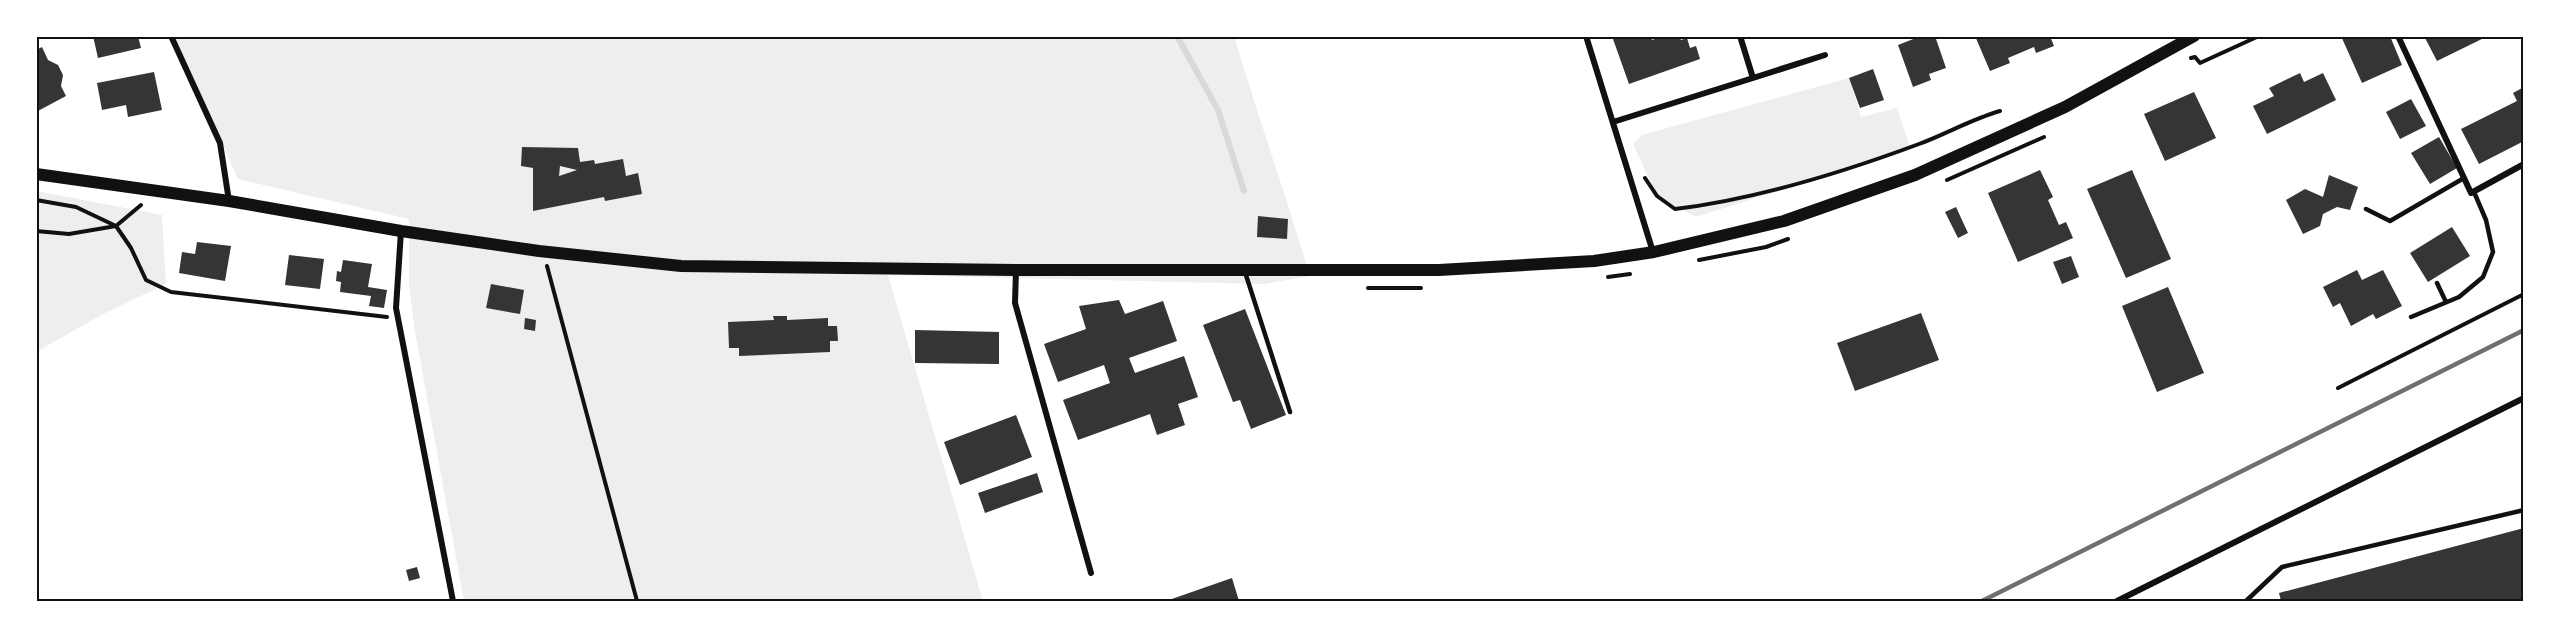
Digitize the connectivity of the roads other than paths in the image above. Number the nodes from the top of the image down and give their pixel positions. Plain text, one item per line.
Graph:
1 (171, 36) edge
2 (1586, 36) edge
3 (1740, 36) edge
4 (2194, 36) edge
5 (2398, 36) edge
6 (1825, 56) dead end
7 (1753, 78) junction
8 (1613, 122) junction
9 (2524, 164) edge
10 (36, 174) edge
11 (2464, 178) junction
12 (2474, 192) junction
13 (230, 201) junction
14 (2366, 208) dead end
15 (400, 231) junction
16 (1654, 252) junction
17 (1244, 269) junction
18 (1016, 270) junction
19 (2437, 283) dead end
20 (2446, 302) junction
21 (2411, 317) dead end
22 (2524, 398) edge
23 (1290, 412) dead end
24 (2524, 510) edge
25 (1091, 573) dead end
26 (453, 601) edge
27 (2117, 601) edge
28 (2246, 601) edge

1 - 13 street
2 - 8 street
3 - 7 street
4 - 16 main road
5 - 11 street
6 - 7 street
7 - 8 street
8 - 16 street
9 - 12 street
10 - 13 main road
11 - 12 street
11 - 14 lane
12 - 20 lane
13 - 15 main road
15 - 18 main road
15 - 26 street
16 - 17 main road
17 - 18 main road
17 - 23 lane
18 - 25 street
19 - 20 lane
20 - 21 lane
22 - 27 street
24 - 28 lane

